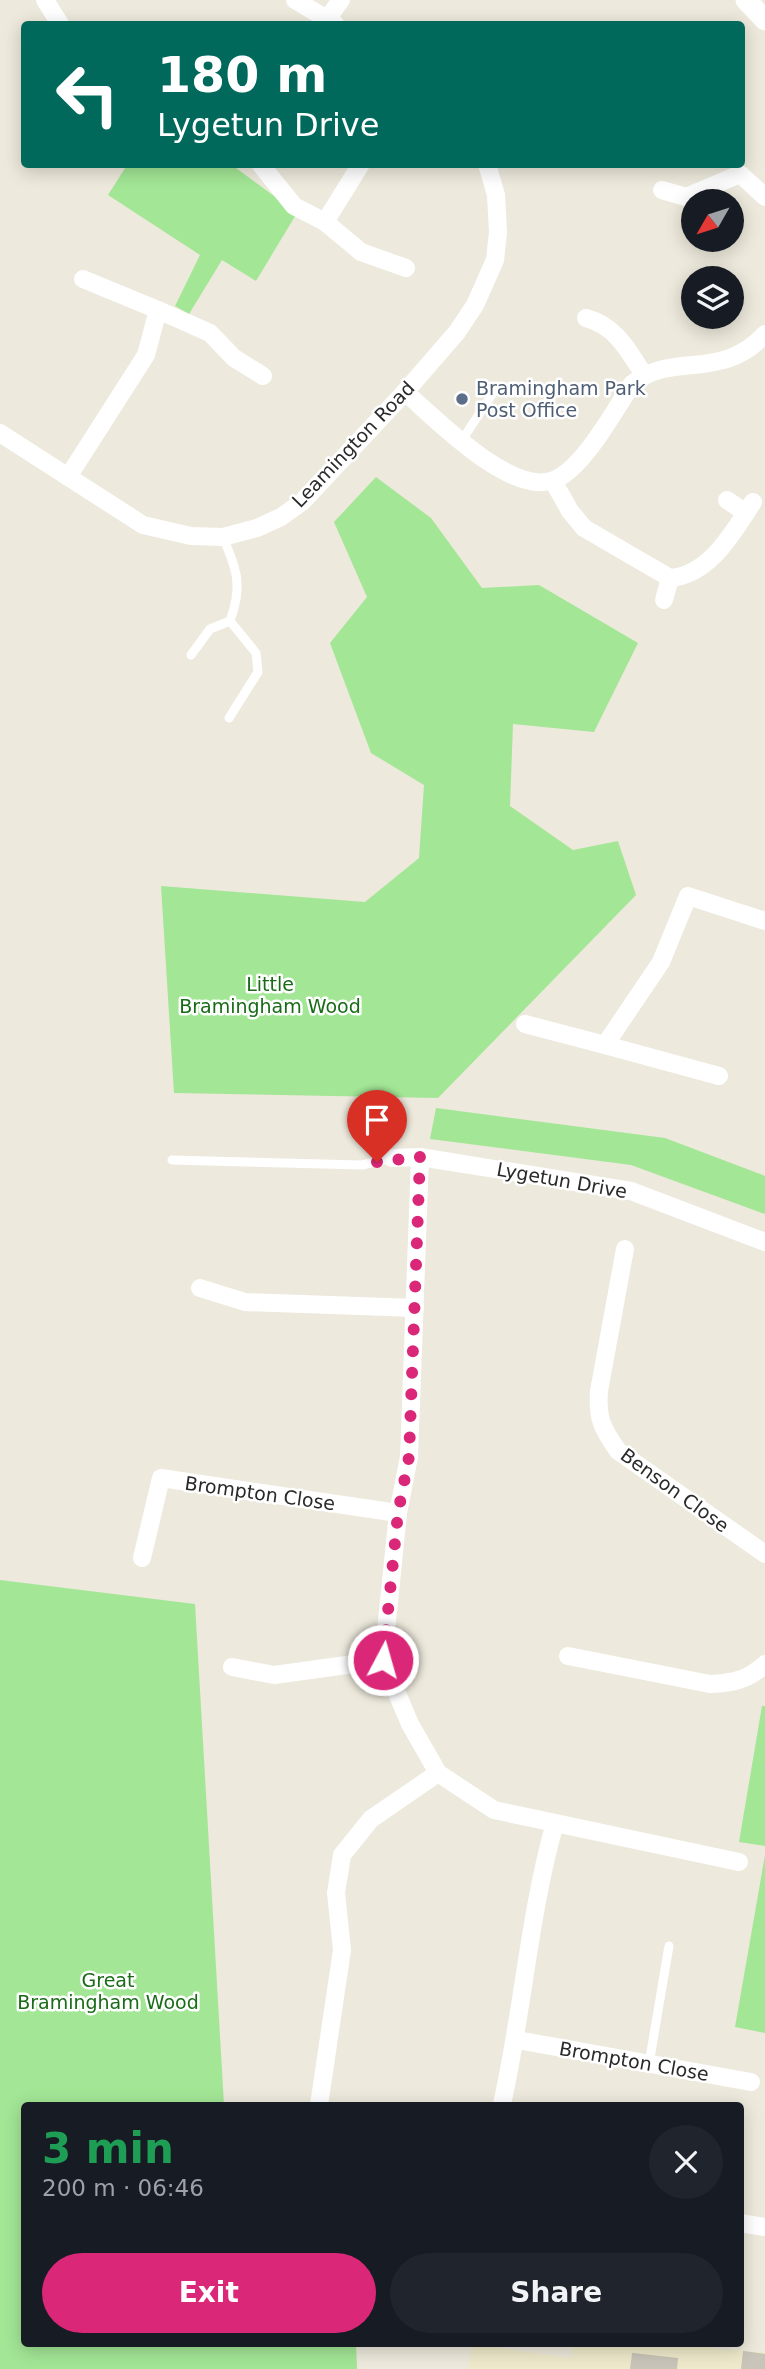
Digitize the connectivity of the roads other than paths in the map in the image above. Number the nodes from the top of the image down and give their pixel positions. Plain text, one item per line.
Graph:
1 (45, 0) edge
2 (295, 0) edge
3 (341, 0) edge
4 (746, 0) edge
5 (765, 20) edge
6 (58, 21) edge
7 (329, 21) edge
8 (331, 21) edge
9 (263, 168) edge
10 (359, 168) edge
11 (488, 168) edge
12 (662, 190) dead end
13 (765, 197) edge
14 (325, 222) junction
15 (406, 268) dead end
16 (83, 279) dead end
17 (158, 310) junction
18 (586, 318) dead end
19 (765, 334) edge
20 (644, 375) junction
21 (263, 376) dead end
22 (496, 387) dead end
23 (405, 392) junction
24 (0, 433) edge
25 (462, 440) junction
26 (68, 477) junction
27 (553, 481) junction
28 (727, 500) dead end
29 (223, 537) junction
30 (670, 578) junction
31 (664, 600) dead end
32 (230, 621) junction
33 (191, 655) dead end
34 (229, 718) dead end
35 (765, 921) edge
36 (525, 1024) dead end
37 (605, 1045) junction
38 (719, 1076) dead end
39 (420, 1157) junction
40 (392, 1158) joint
41 (172, 1160) dead end
42 (765, 1242) edge
43 (625, 1249) dead end
44 (200, 1288) dead end
45 (415, 1308) junction
46 (398, 1513) junction
47 (765, 1554) edge
48 (142, 1558) dead end
49 (568, 1656) dead end
50 (383, 1660) junction
51 (765, 1664) edge
52 (232, 1667) dead end
53 (439, 1773) junction
54 (555, 1823) junction
55 (739, 1861) dead end
56 (669, 1946) dead end
57 (517, 2040) junction
58 (649, 2064) junction
59 (751, 2082) dead end
60 (319, 2102) edge
61 (502, 2102) edge
62 (744, 2224) edge
63 (765, 2227) edge

1 - 6 street
2 - 7 street
3 - 8 street
4 - 5 street
9 - 14 street
10 - 14 street
11 - 23 street, Leamington Road
12 - 13 street
14 - 15 street
16 - 17 street
17 - 21 street
17 - 26 street
18 - 20 street
19 - 20 street
20 - 27 street
22 - 25 lane
23 - 25 street
23 - 29 street, Leamington Road
24 - 26 street, Leamington Road
25 - 27 street
26 - 29 street, Leamington Road
27 - 30 street
28 - 30 street
29 - 32 lane
30 - 31 street
32 - 33 lane
32 - 34 lane
35 - 37 street
36 - 37 street
37 - 38 street
39 - 40 street, Lygetun Drive
39 - 42 street, Lygetun Drive
39 - 45 street
40 - 41 lane
43 - 47 street, Benson Close
44 - 45 street
45 - 46 street
46 - 48 street, Brompton Close
46 - 50 street
49 - 51 street
50 - 52 street
50 - 53 street
53 - 54 street
53 - 60 street
54 - 55 street
54 - 57 street
56 - 58 lane
57 - 58 street, Brompton Close
57 - 61 street
58 - 59 street, Brompton Close
62 - 63 street

